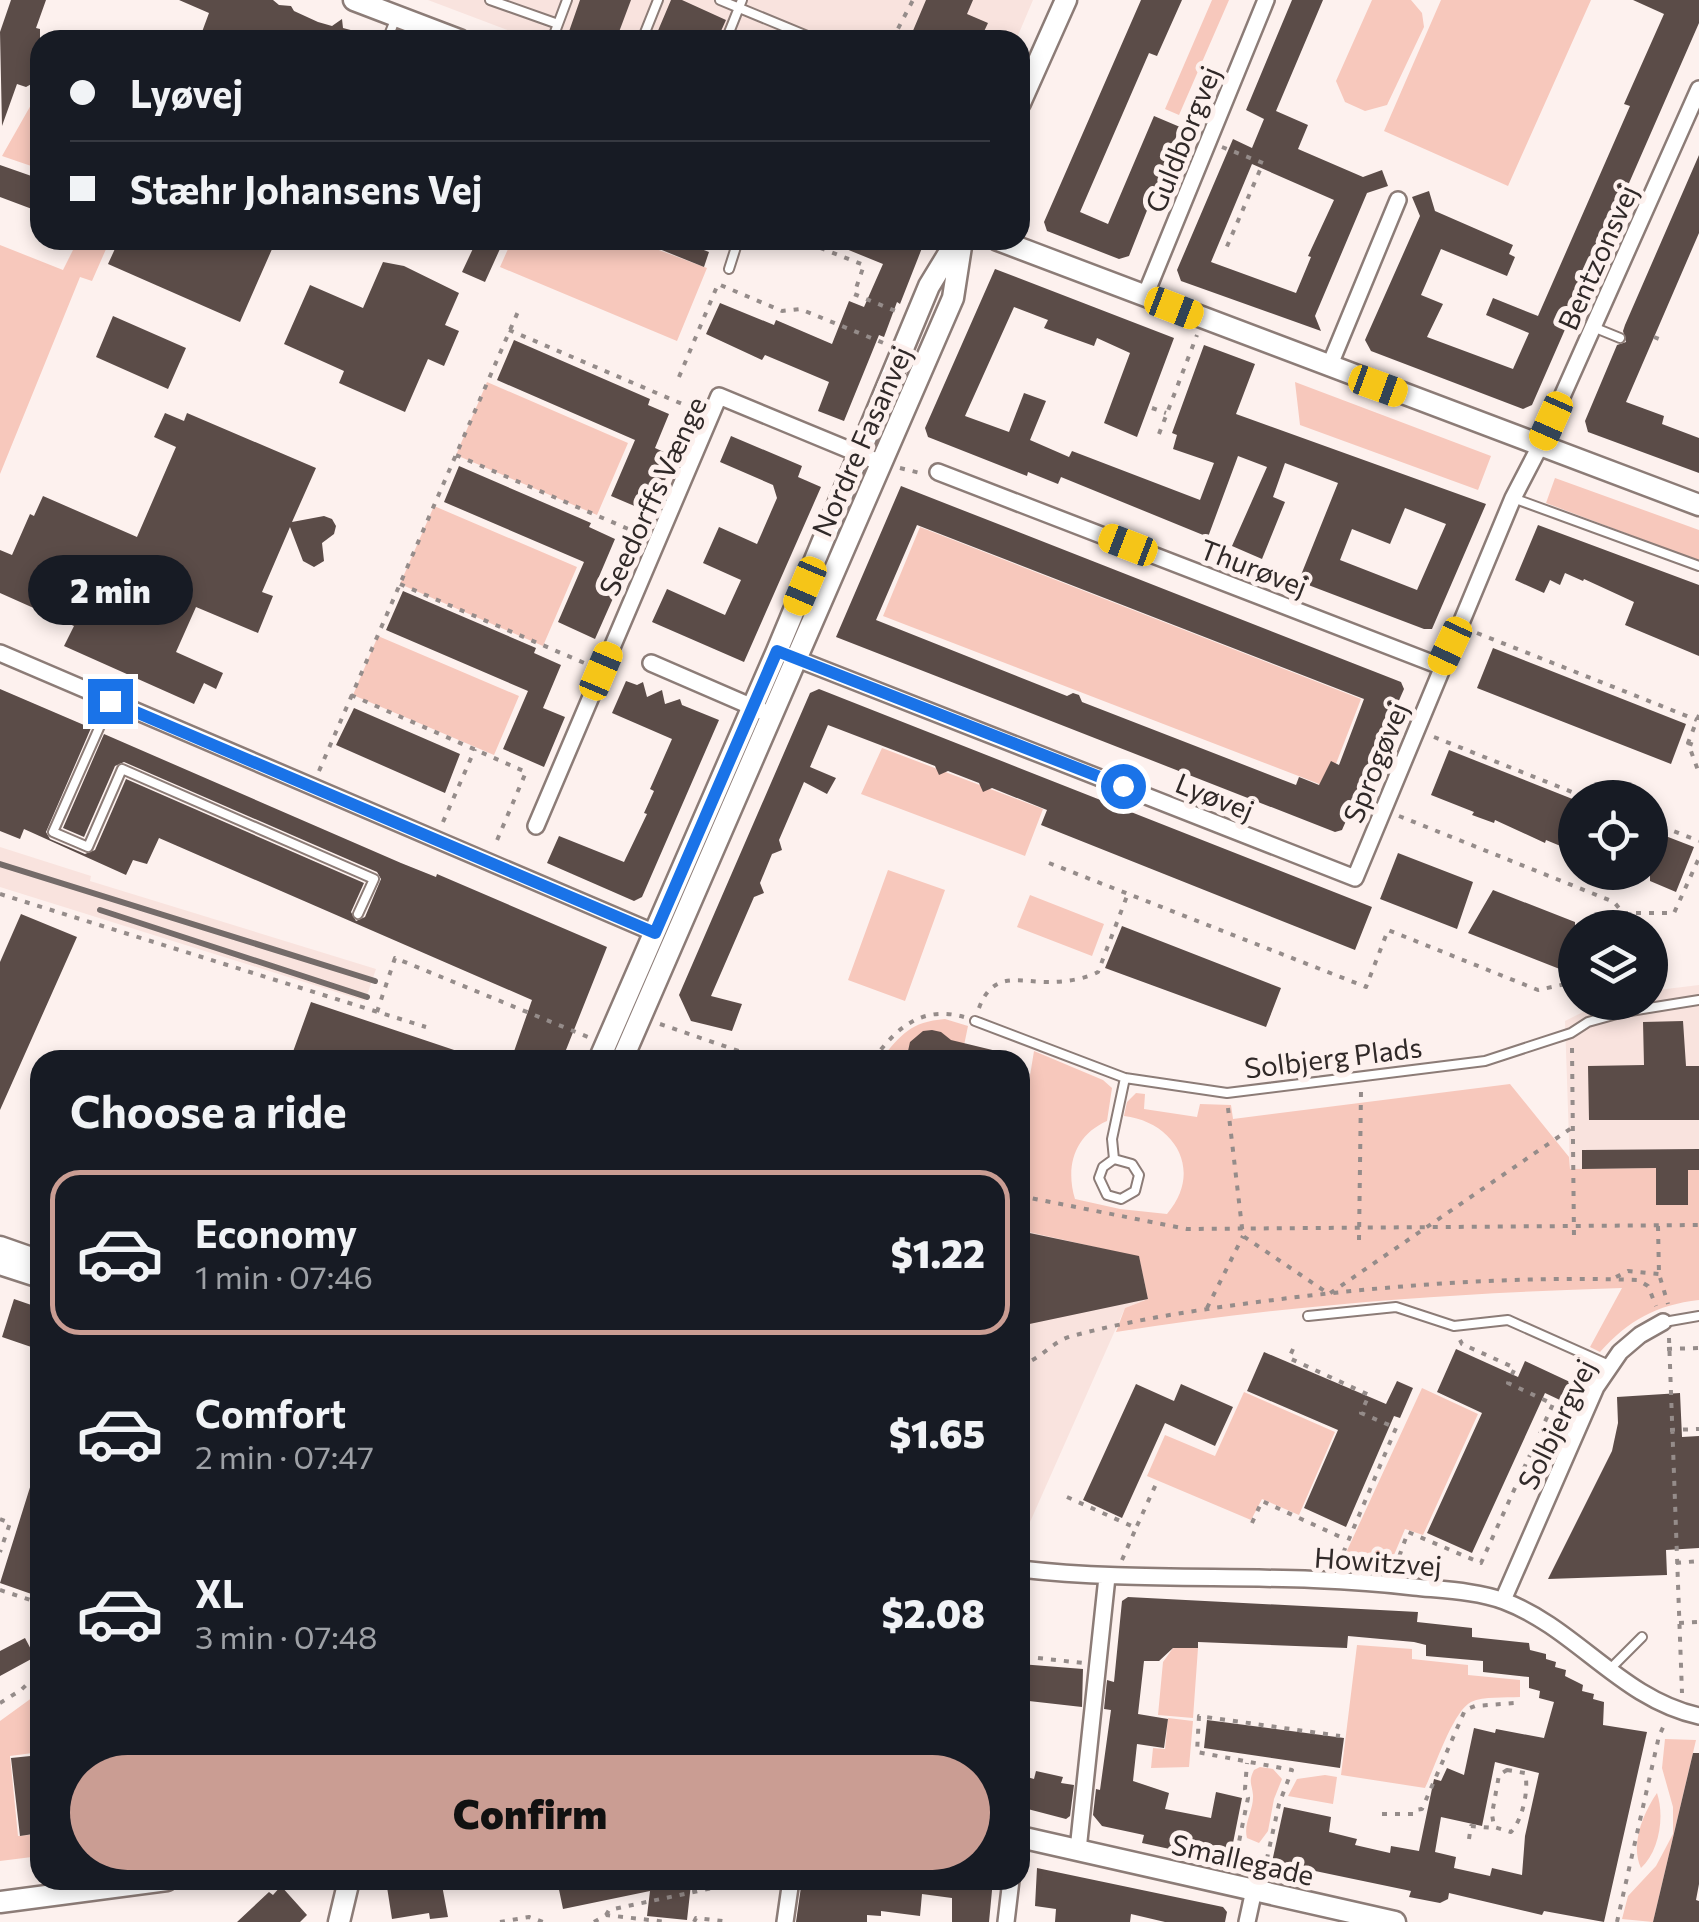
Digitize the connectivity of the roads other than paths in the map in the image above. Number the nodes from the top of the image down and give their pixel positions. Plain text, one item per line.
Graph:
1 (354, 0) edge
2 (490, 0) edge
3 (567, 0) edge
4 (658, 0) edge
5 (720, 0) edge
6 (1066, 0) edge
7 (1266, 0) edge
8 (740, 4) edge
9 (396, 16) junction
10 (558, 24) junction
11 (391, 30) edge
12 (433, 30) edge
13 (556, 30) edge
14 (646, 30) edge
15 (730, 30) edge
16 (796, 30) edge
17 (1030, 80) edge
18 (1699, 89) edge
19 (1398, 200) dead end
20 (735, 250) edge
21 (953, 250) edge
22 (959, 250) edge
23 (1024, 250) edge
24 (729, 269) dead end
25 (1145, 296) junction
26 (1593, 327) junction
27 (1620, 338) dead end
28 (1328, 367) junction
29 (1540, 446) junction
30 (860, 454) junction
31 (881, 463) junction
32 (938, 472) road end
33 (1513, 498) junction
34 (1699, 506) edge
35 (1699, 566) edge
36 (0, 653) edge
37 (787, 654) junction
38 (651, 663) dead end
39 (1440, 666) junction
40 (110, 701) junction
41 (762, 711) junction
42 (536, 826) dead end
43 (1355, 878) joint
44 (358, 914) dead end
45 (664, 937) junction
46 (1699, 1000) edge
47 (975, 1020) road end
48 (611, 1050) edge
49 (613, 1050) edge
50 (1125, 1078) junction
51 (1114, 1159) junction
52 (0, 1247) edge
53 (30, 1258) edge
54 (0, 1264) edge
55 (30, 1274) edge
56 (1308, 1316) dead end
57 (1699, 1316) edge
58 (1667, 1321) joint
59 (1609, 1366) junction
60 (1030, 1570) edge
61 (1112, 1577) junction
62 (1503, 1600) junction
63 (1642, 1637) dead end
64 (1608, 1671) junction
65 (1685, 1712) edge
66 (1030, 1838) edge
67 (1078, 1850) junction
68 (91, 1890) edge
69 (347, 1890) edge
70 (789, 1890) edge
71 (1010, 1890) edge
72 (1257, 1891) junction
73 (0, 1902) edge
74 (339, 1922) edge
75 (785, 1922) edge
76 (1006, 1922) edge
77 (1247, 1922) edge
78 (1395, 1922) edge

1 - 9 street
2 - 10 lane
3 - 10 lane
4 - 14 lane
5 - 8 lane
6 - 17 street
7 - 25 street, Guldborgvej
8 - 15 lane
8 - 16 lane
9 - 11 lane
9 - 12 street
10 - 13 lane
18 - 26 street, Bentzonsvej
19 - 28 street
20 - 24 lane
21 - 30 street, Nordre Fasanvej
22 - 31 street, Nordre Fasanvej
23 - 25 street
25 - 28 street
26 - 27 lane
26 - 29 street, Bentzonsvej
28 - 29 street
29 - 33 street, Sprogøvej
29 - 34 street
30 - 31 street, Seedorffs Vænge
30 - 37 street, Nordre Fasanvej
30 - 42 street, Seedorffs Vænge
31 - 37 street, Nordre Fasanvej
32 - 39 street, Thurøvej
33 - 35 lane
33 - 39 street, Sprogøvej
36 - 40 street
37 - 41 street, Nordre Fasanvej
37 - 43 street, Lyøvej
38 - 41 street
39 - 43 street, Sprogøvej
40 - 44 lane
40 - 45 street
41 - 45 street, Nordre Fasanvej
45 - 48 street, Nordre Fasanvej
45 - 49 street, Nordre Fasanvej
46 - 50 lane, Solbjerg Plads
47 - 50 lane, Solbjerg Plads
50 - 51 lane
51 - 51 lane
52 - 53 street
54 - 55 street
56 - 59 lane
57 - 58 lane, Solbjergvej
58 - 59 street, Solbjergvej
59 - 62 street, Solbjergvej
60 - 61 street, Howitzvej
61 - 62 street, Howitzvej
61 - 67 street
62 - 64 street, Howitzvej
63 - 64 lane
64 - 65 street, Howitzvej
66 - 67 street, Smallegade
67 - 72 street, Smallegade
68 - 73 street
69 - 74 street
70 - 75 street
71 - 76 street
72 - 77 street
72 - 78 street, Smallegade

